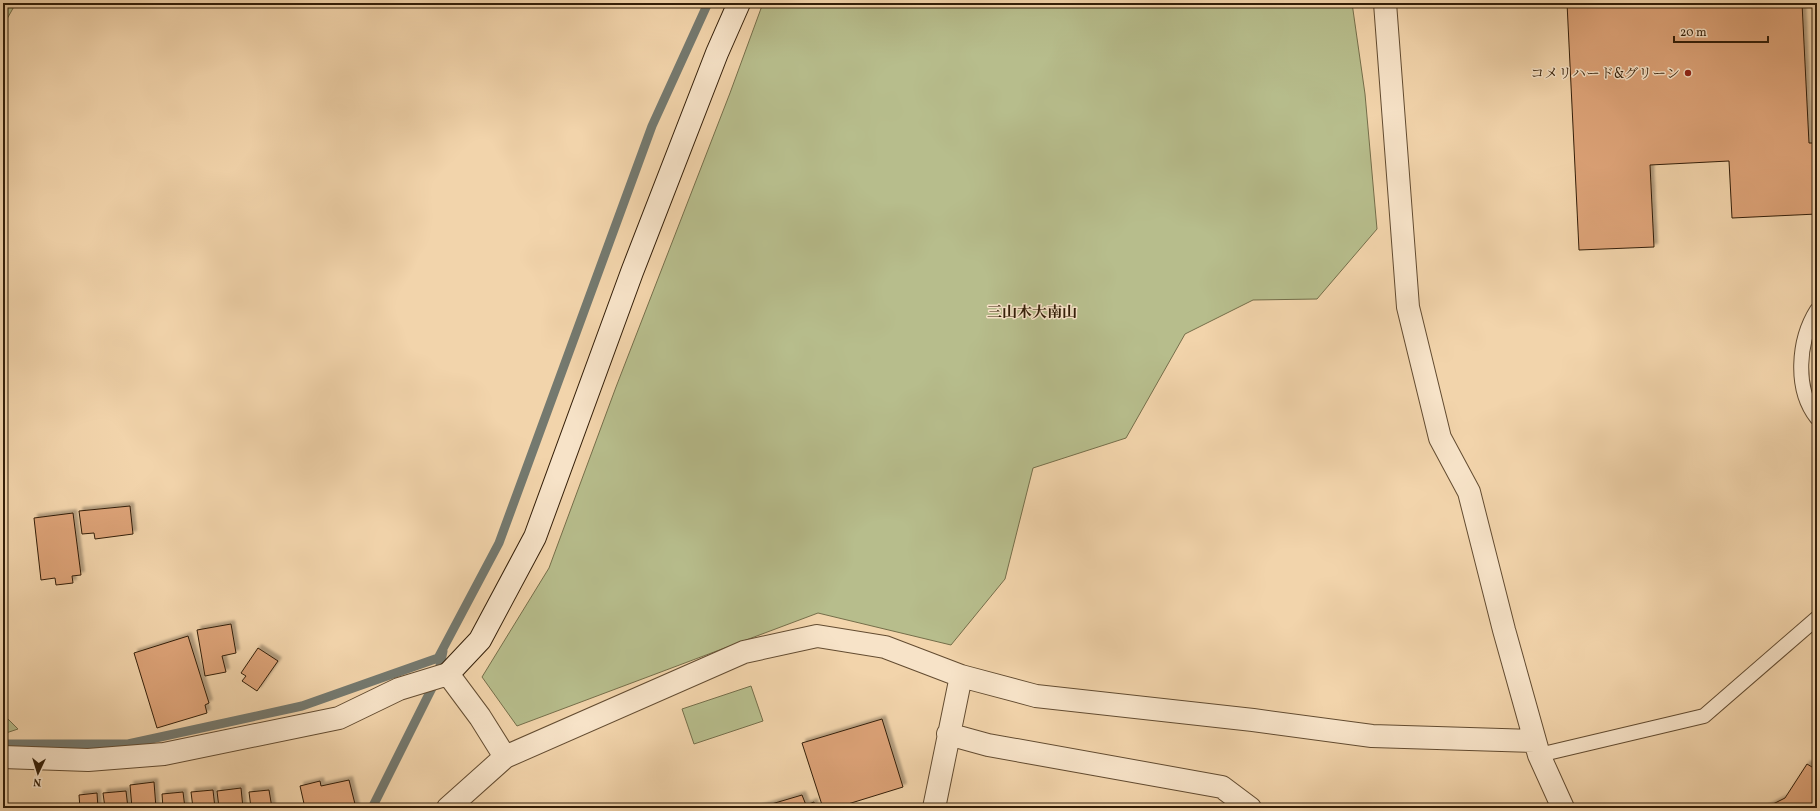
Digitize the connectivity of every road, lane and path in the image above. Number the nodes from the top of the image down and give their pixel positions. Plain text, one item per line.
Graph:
1 (739, 3) edge
2 (1385, 3) edge
3 (1817, 310) edge
4 (1817, 418) edge
5 (1817, 618) edge
6 (448, 674) junction
7 (961, 676) junction
8 (948, 734) junction
9 (1537, 748) junction
10 (3, 757) edge
11 (505, 757) junction
12 (448, 808) edge
13 (934, 808) edge
14 (1250, 808) edge
15 (1563, 808) edge

1 - 6 street
2 - 9 street
3 - 4 lane
5 - 9 lane
6 - 10 street
6 - 11 street
7 - 8 street
7 - 9 street
7 - 11 street
8 - 13 street
8 - 14 street
9 - 15 street
11 - 12 street

